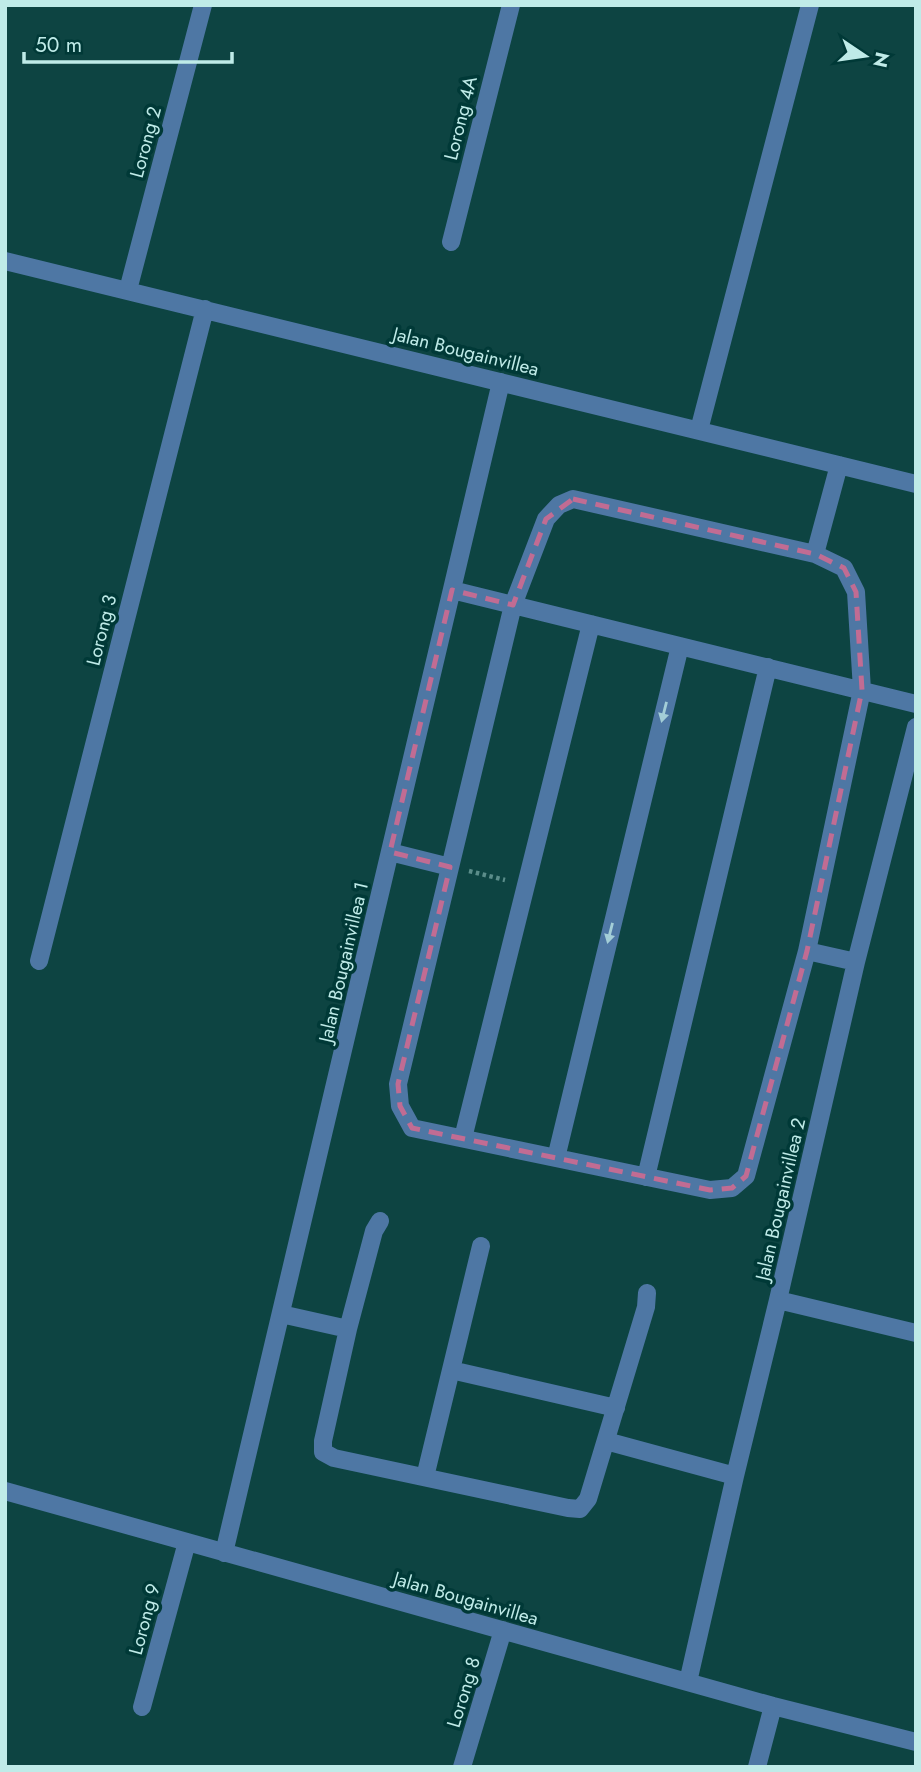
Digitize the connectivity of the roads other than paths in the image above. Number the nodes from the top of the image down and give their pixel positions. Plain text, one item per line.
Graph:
1 (203, 5) edge
2 (511, 5) edge
3 (810, 5) edge
4 (451, 242) dead end
5 (5, 261) edge
6 (128, 290) junction
7 (205, 309) junction
8 (501, 382) junction
9 (699, 430) junction
10 (839, 465) junction
11 (916, 484) edge
12 (815, 554) junction
13 (452, 590) junction
14 (513, 604) junction
15 (591, 624) junction
16 (680, 646) junction
17 (768, 667) junction
18 (862, 690) junction
19 (916, 704) edge
20 (916, 727) edge
21 (390, 852) junction
22 (450, 867) junction
23 (807, 951) junction
24 (39, 961) dead end
25 (856, 962) junction
26 (463, 1138) junction
27 (556, 1158) junction
28 (646, 1177) junction
29 (380, 1221) dead end
30 (481, 1246) dead end
31 (647, 1293) dead end
32 (778, 1300) junction
33 (281, 1314) junction
34 (348, 1329) junction
35 (916, 1333) edge
36 (451, 1370) junction
37 (616, 1408) junction
38 (606, 1441) junction
39 (735, 1476) junction
40 (425, 1477) junction
41 (5, 1492) edge
42 (187, 1542) junction
43 (225, 1553) junction
44 (503, 1630) junction
45 (688, 1682) junction
46 (774, 1706) junction
47 (142, 1707) dead end
48 (916, 1742) edge
49 (462, 1767) edge
50 (757, 1767) edge

1 - 6 street, Lorong 2
2 - 4 street, Lorong 4A
3 - 9 street
5 - 6 street, Jalan Bougainvillea
6 - 7 street, Jalan Bougainvillea
7 - 8 street, Jalan Bougainvillea
7 - 24 street, Lorong 3
8 - 9 street, Jalan Bougainvillea
8 - 13 street, Jalan Bougainvillea 1
9 - 10 street, Jalan Bougainvillea
10 - 11 street, Jalan Bougainvillea
10 - 12 street
12 - 14 street
12 - 18 street
13 - 14 street
13 - 21 street, Jalan Bougainvillea 1
14 - 15 street
14 - 22 street
15 - 16 street
15 - 26 street
16 - 17 street
16 -> 27 street
17 - 18 street
17 - 28 street
18 - 19 street
18 - 23 street
20 - 25 street, Jalan Bougainvillea 2
21 - 22 street
21 - 33 street, Jalan Bougainvillea 1
22 - 26 street
23 - 25 street
23 - 28 street
25 - 32 street, Jalan Bougainvillea 2
26 - 27 street
27 - 28 street
29 - 34 street
30 - 36 street
31 - 37 street
32 - 35 street
32 - 39 street, Jalan Bougainvillea 2
33 - 34 street
33 - 43 street, Jalan Bougainvillea 1
34 - 40 street
36 - 37 street
36 - 40 street
37 - 38 street
38 - 39 street
38 - 40 street
39 - 45 street, Jalan Bougainvillea 2
41 - 42 street, Jalan Bougainvillea
42 - 43 street, Jalan Bougainvillea
42 - 47 street, Lorong 9
43 - 44 street, Jalan Bougainvillea
44 - 45 street, Jalan Bougainvillea
44 - 49 street, Lorong 8
45 - 46 street, Jalan Bougainvillea
46 - 48 street, Jalan Bougainvillea
46 - 50 street

